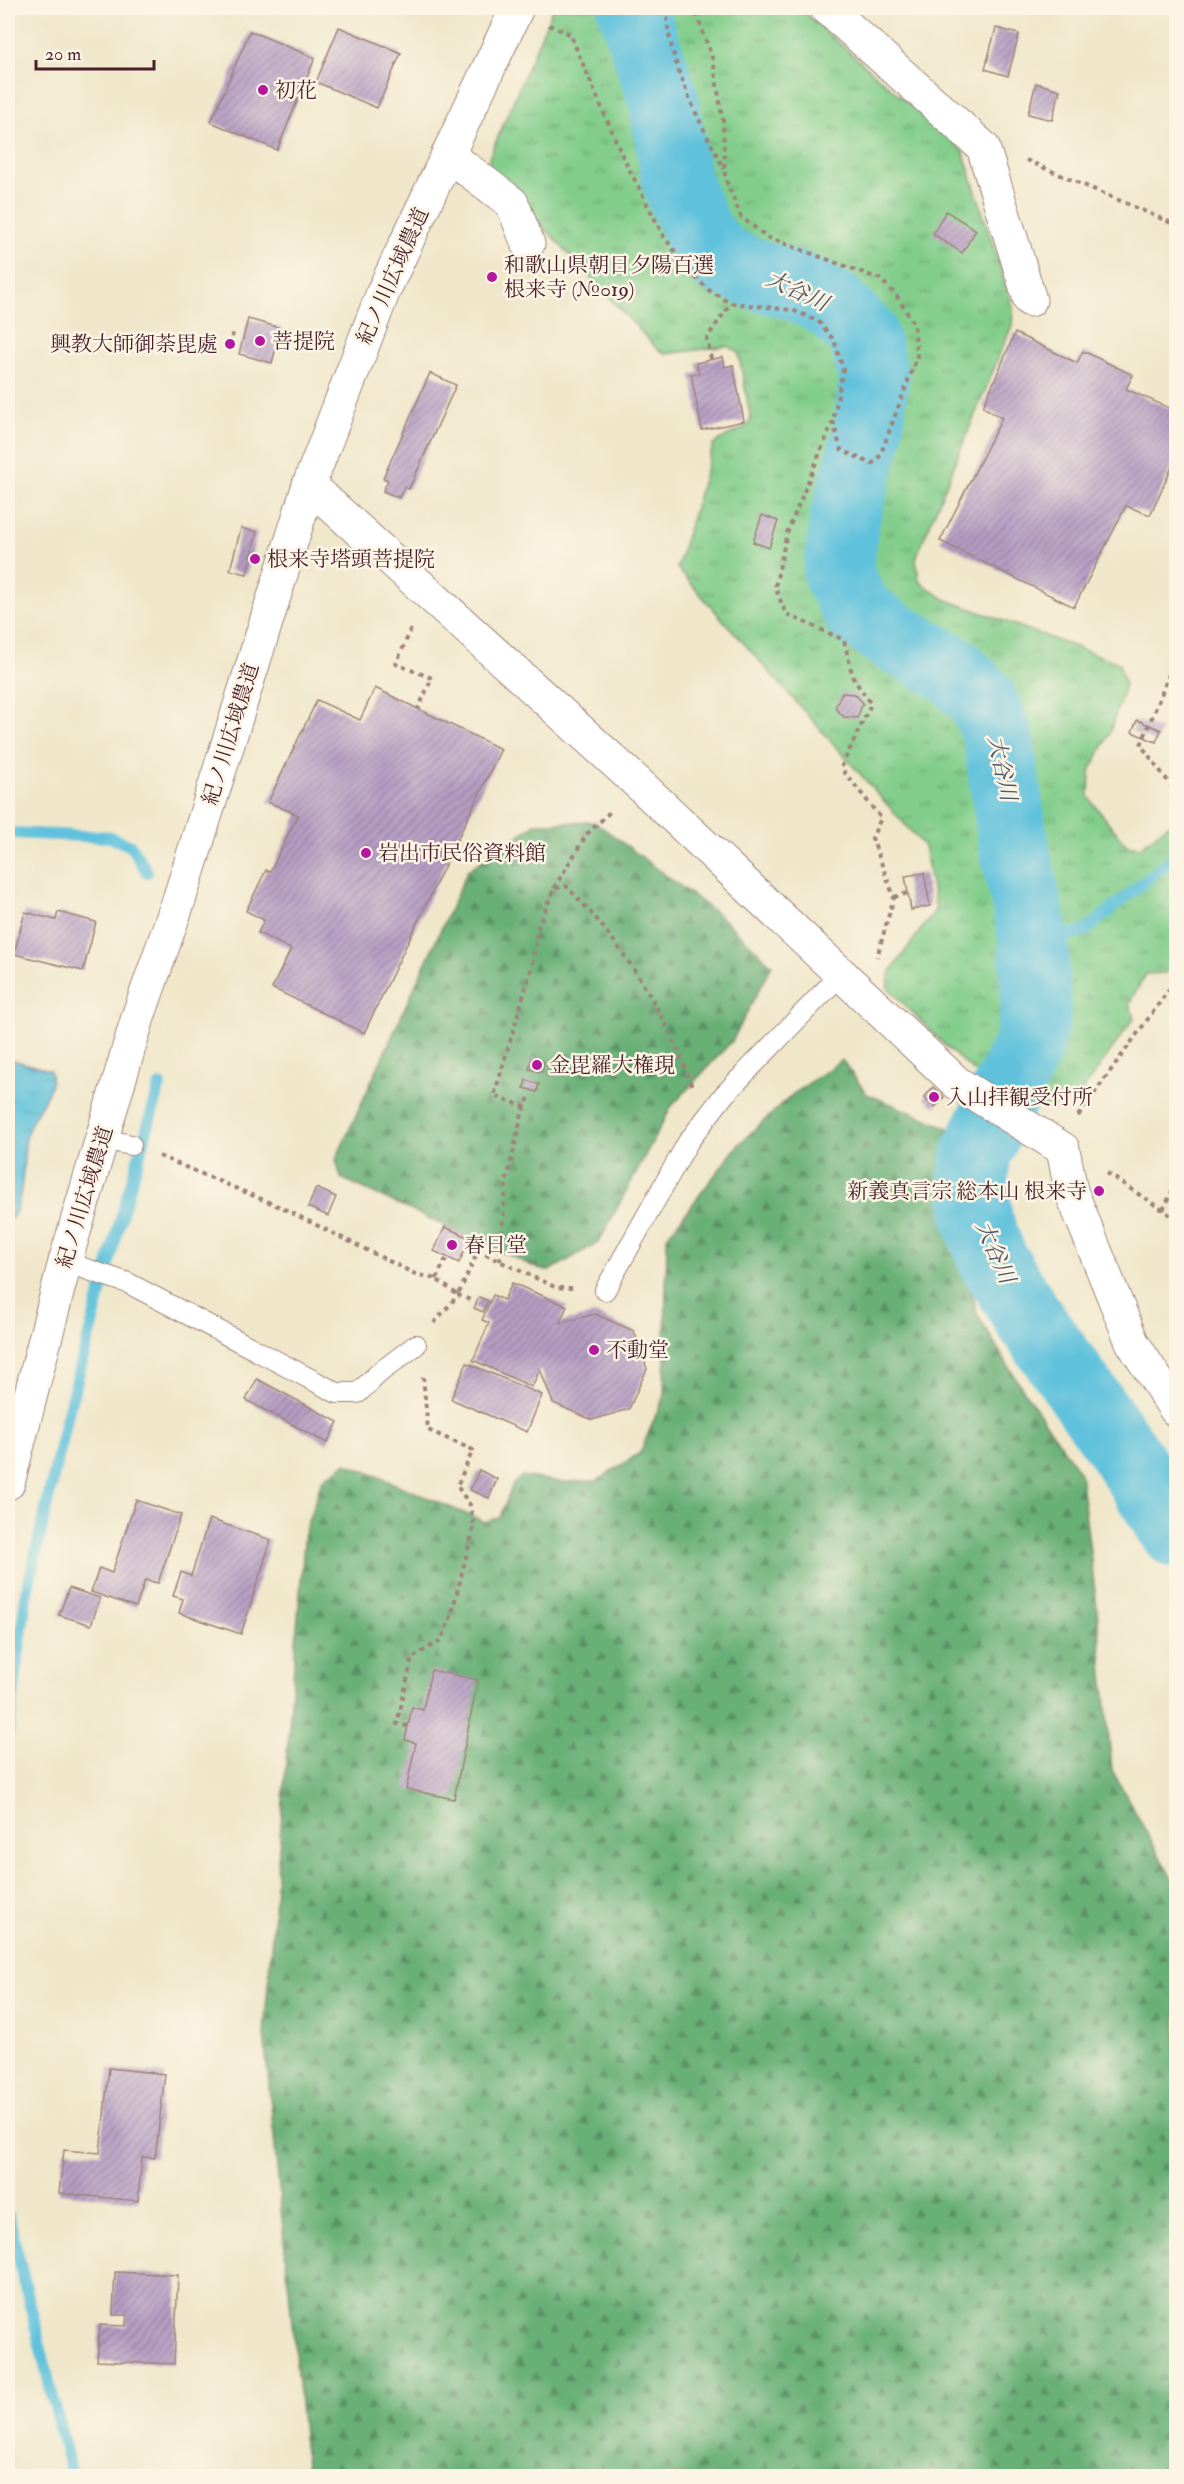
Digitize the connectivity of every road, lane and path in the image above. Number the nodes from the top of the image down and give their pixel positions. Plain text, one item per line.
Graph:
1 (667, 8) edge
2 (694, 8) edge
3 (827, 8) edge
4 (517, 9) edge
5 (448, 156) junction
6 (1017, 156) dead end
7 (725, 170) junction
8 (1176, 225) edge
9 (528, 244) dead end
10 (1030, 300) dead end
11 (731, 303) junction
12 (230, 335) dead end
13 (239, 336) dead end
14 (711, 359) dead end
15 (833, 421) junction
16 (309, 485) junction
17 (428, 593) junction
18 (1176, 657) edge
19 (418, 709) dead end
20 (639, 784) junction
21 (1176, 792) edge
22 (554, 889) junction
23 (908, 893) dead end
24 (894, 897) junction
25 (842, 973) junction
26 (1176, 980) edge
27 (866, 996) junction
28 (530, 1095) dead end
29 (526, 1107) junction
30 (704, 1122) junction
31 (1064, 1149) junction
32 (157, 1155) dead end
33 (1106, 1173) dead end
34 (1176, 1182) edge
35 (1163, 1210) junction
36 (1176, 1219) edge
37 (446, 1260) dead end
38 (500, 1261) junction
39 (79, 1266) junction
40 (436, 1279) junction
41 (604, 1290) joint
42 (458, 1295) junction
43 (473, 1301) dead end
44 (416, 1345) dead end
45 (1176, 1410) edge
46 (434, 1433) dead end
47 (8, 1482) edge
48 (408, 1726) dead end

1 - 7 path
2 - 7 path
3 - 10 street
4 - 5 street, 紀ノ川広域農道
4 - 11 path
5 - 9 street
5 - 16 street, 紀ノ川広域農道
6 - 8 path
7 - 15 path
11 - 14 path
11 - 15 path
12 - 13 path
15 - 24 path
16 - 17 street
16 - 39 street, 紀ノ川広域農道
17 - 19 path
17 - 20 street
18 - 21 path
20 - 22 path
20 - 25 street
22 - 29 path
22 - 30 path
23 - 24 path
24 - 27 path
25 - 27 street
25 - 30 lane
26 - 31 path
27 - 31 street
28 - 29 path
29 - 38 path
30 - 41 lane
31 - 45 street
32 - 40 path
33 - 35 path
34 - 35 path
35 - 36 path
37 - 40 path
38 - 41 path
38 - 42 path
39 - 44 lane
39 - 47 street, 紀ノ川広域農道
40 - 42 path
42 - 43 path
46 - 48 path

